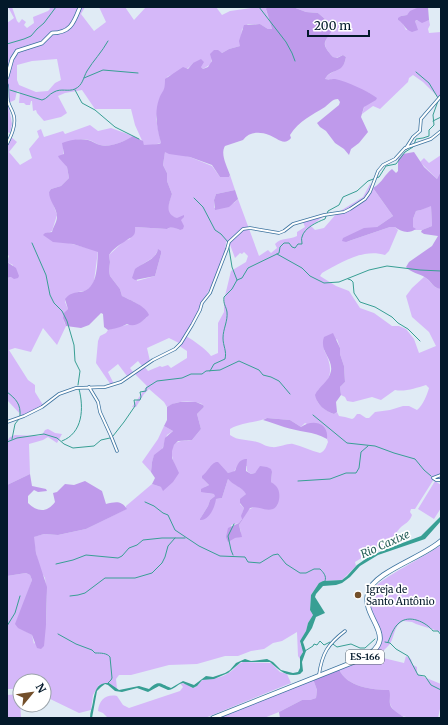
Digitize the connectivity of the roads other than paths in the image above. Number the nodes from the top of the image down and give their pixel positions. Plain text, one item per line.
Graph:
1 (80, 7) edge
2 (7, 77) edge
3 (7, 84) edge
4 (441, 96) edge
5 (441, 131) edge
6 (7, 144) edge
7 (406, 148) junction
8 (90, 387) junction
9 (7, 422) edge
10 (117, 451) dead end
11 (441, 475) edge
12 (441, 480) edge
13 (441, 541) edge
14 (345, 631) dead end
15 (319, 676) junction
16 (213, 718) edge

1 - 2 street
3 - 6 street
4 - 7 street
5 - 7 street
7 - 8 street
8 - 9 street
8 - 10 street
11 - 12 street
13 - 15 main road, ES-166
14 - 15 street
15 - 16 main road, ES-166

